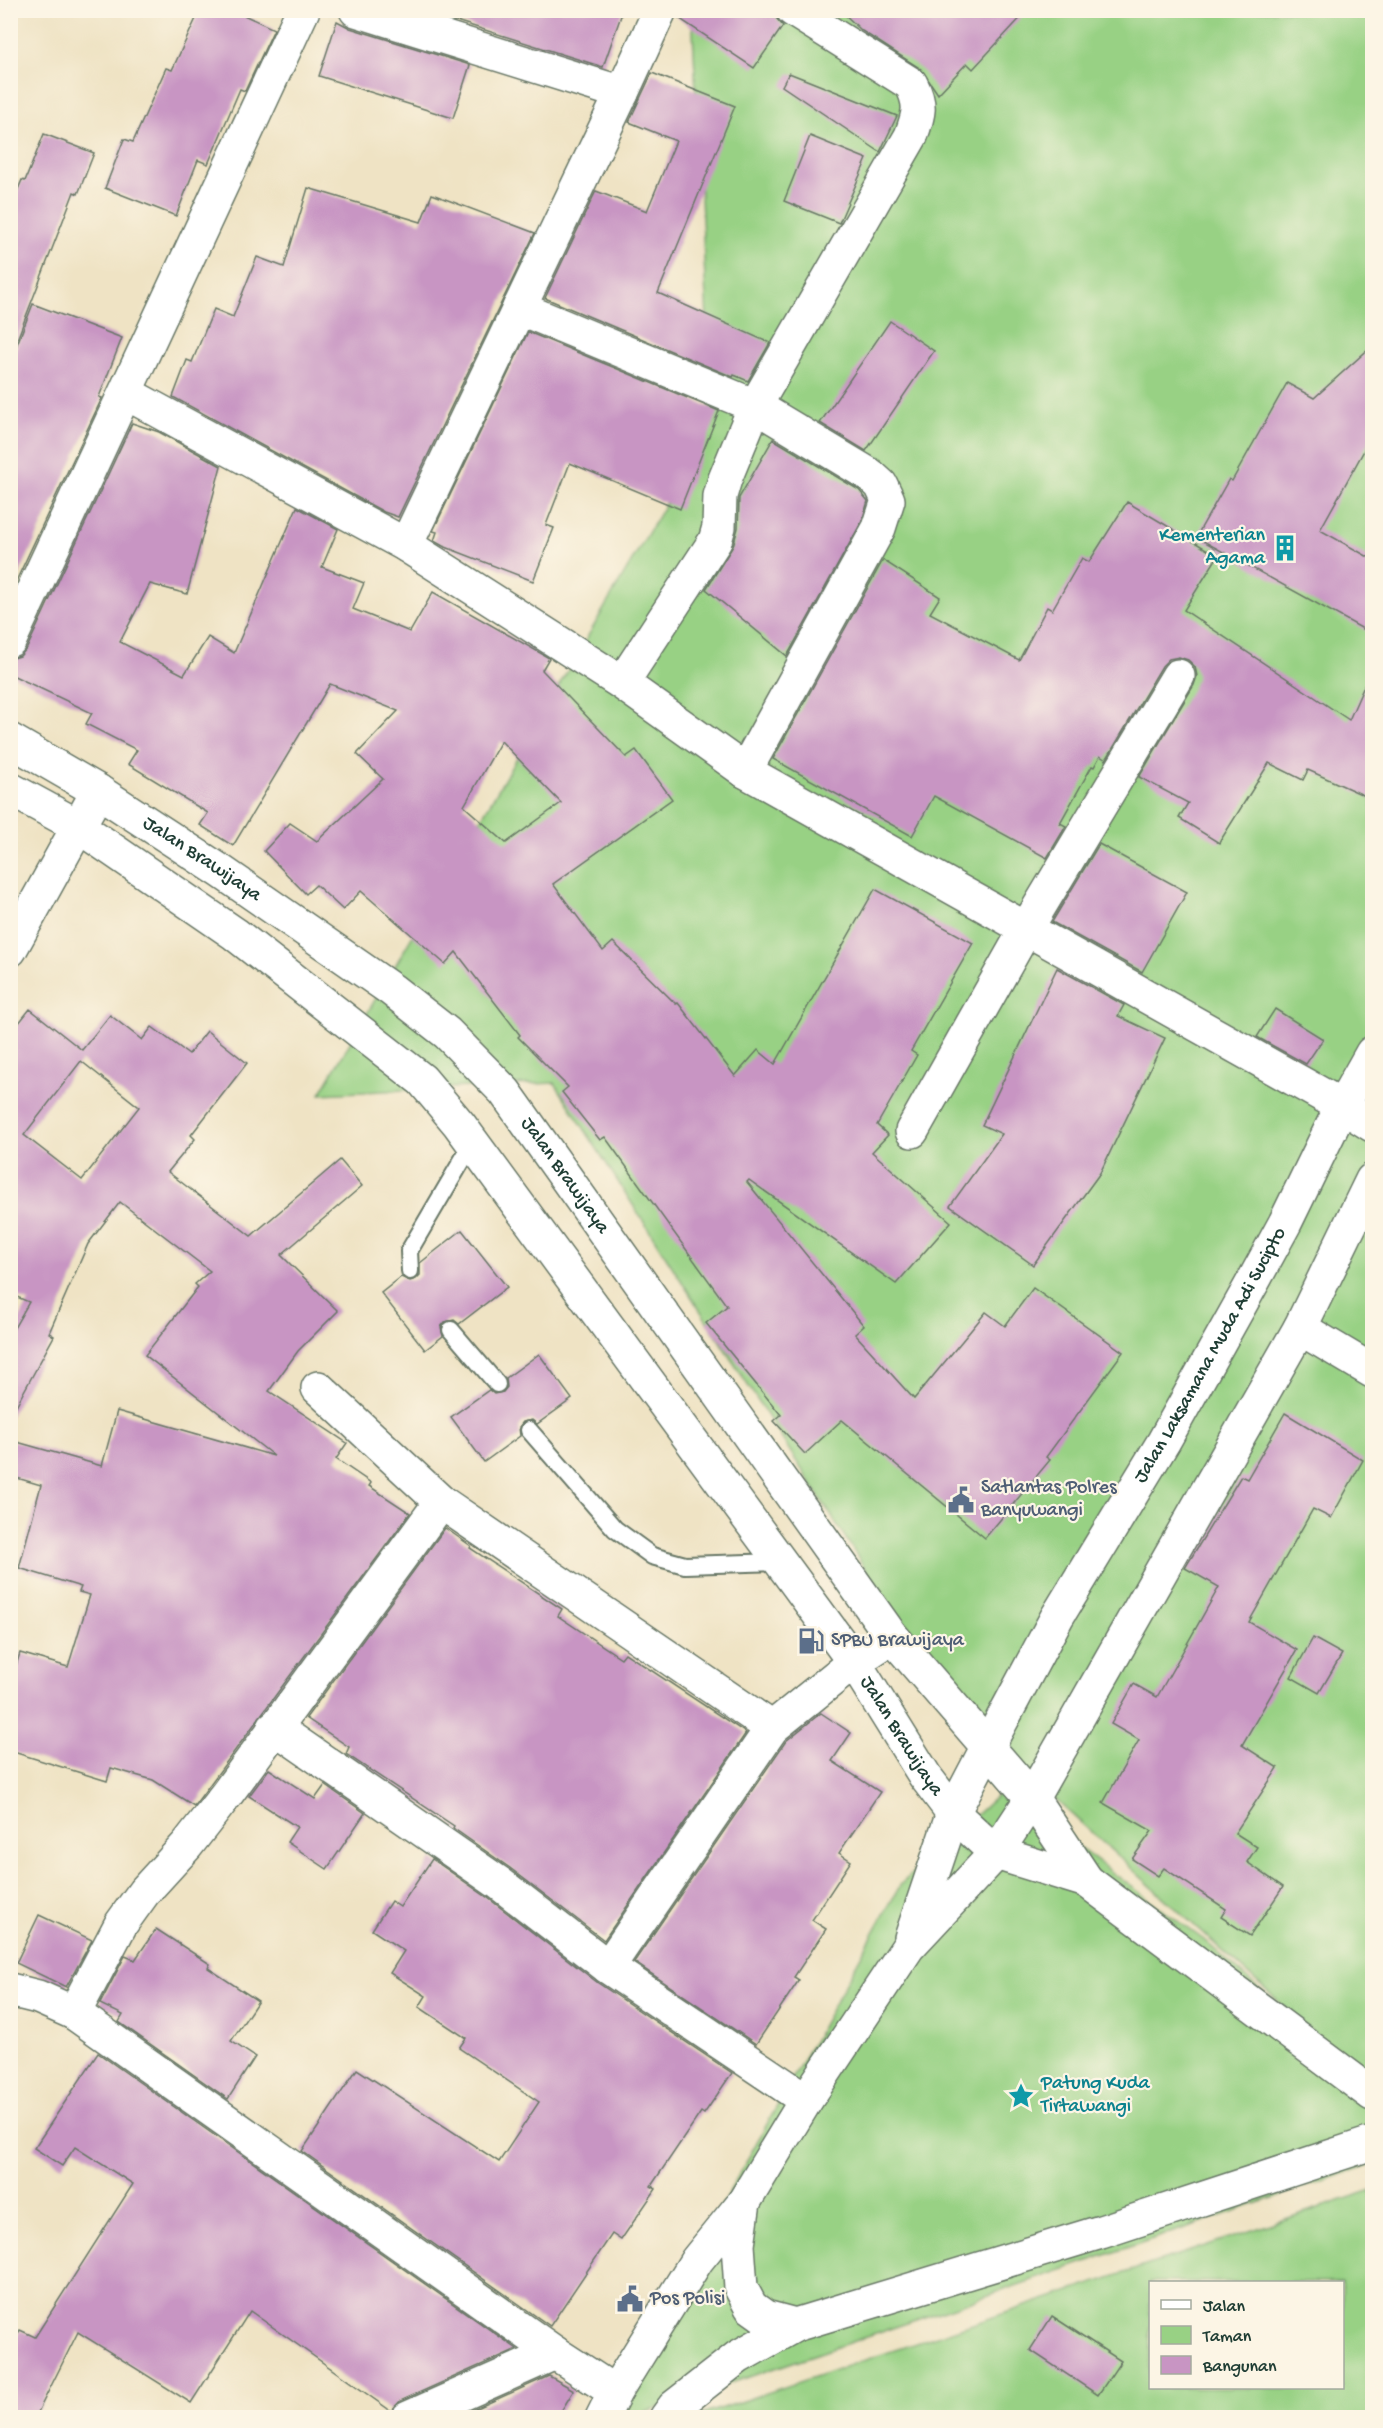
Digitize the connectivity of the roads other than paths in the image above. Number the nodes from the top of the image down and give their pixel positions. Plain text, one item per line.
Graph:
1 (303, 10) edge
2 (356, 10) edge
3 (660, 10) edge
4 (793, 10) edge
5 (622, 93) junction
6 (519, 308) junction
7 (126, 393) junction
8 (755, 406) junction
9 (406, 545) junction
10 (10, 640) edge
11 (1178, 676) dead end
12 (622, 683) junction
13 (10, 740) edge
14 (745, 771) junction
15 (10, 789) edge
16 (98, 791) junction
17 (78, 826) junction
18 (1026, 929) junction
19 (10, 950) edge
20 (1372, 1053) edge
21 (1342, 1106) junction
22 (1372, 1125) edge
23 (912, 1131) dead end
24 (473, 1142) junction
25 (1372, 1180) edge
26 (410, 1271) dead end
27 (1300, 1328) junction
28 (452, 1330) dead end
29 (1372, 1371) edge
30 (497, 1384) dead end
31 (318, 1388) dead end
32 (529, 1430) dead end
33 (441, 1502) junction
34 (780, 1562) junction
35 (892, 1637) junction
36 (854, 1662) junction
37 (274, 1727) junction
38 (772, 1728) junction
39 (987, 1748) junction
40 (1032, 1798) junction
41 (953, 1813) junction
42 (996, 1853) junction
43 (1087, 1881) junction
44 (908, 1947) junction
45 (608, 1967) junction
46 (10, 1990) edge
47 (74, 2013) junction
48 (1372, 2094) edge
49 (806, 2100) junction
50 (1372, 2143) edge
51 (744, 2202) junction
52 (795, 2325) junction
53 (555, 2353) junction
54 (608, 2405) edge
55 (408, 2418) edge
56 (666, 2418) edge

1 - 7 main road
2 - 5 main road
3 - 5 main road
4 - 8 main road
5 - 6 main road
6 - 8 main road
6 - 9 main road
7 - 9 main road
7 - 10 main road
8 - 12 main road
8 - 14 main road
9 - 12 main road
11 - 18 main road
12 - 14 main road
13 - 16 main road, Jalan Brawijaya
14 - 18 main road
15 - 17 main road, Jalan Brawijaya
16 - 17 main road
16 - 35 main road, Jalan Brawijaya
17 - 19 main road
17 - 24 main road, Jalan Brawijaya
18 - 21 main road
18 - 23 main road
20 - 21 main road, Jalan Laksamana Muda Adi Sucipto
21 - 22 main road
21 - 39 main road, Jalan Laksamana Muda Adi Sucipto
24 - 26 lane
24 - 34 main road, Jalan Brawijaya
25 - 27 main road
27 - 29 main road
27 - 40 main road
28 - 30 lane
31 - 33 main road
32 - 34 lane
33 - 37 main road
33 - 38 main road
34 - 36 main road, Jalan Brawijaya
35 - 36 main road
35 - 39 main road, Jalan Brawijaya
36 - 38 main road
36 - 41 main road, Jalan Brawijaya
37 - 45 main road
37 - 47 main road
38 - 45 main road
39 - 40 main road, Jalan Brawijaya
39 - 41 main road, Jalan Laksamana Muda Adi Sucipto
40 - 42 main road
40 - 43 main road, Jalan Brawijaya
41 - 42 main road, Jalan Brawijaya
41 - 44 main road, Jalan Laksamana Muda Adi Sucipto
42 - 43 main road
42 - 44 main road
43 - 48 main road
44 - 49 main road
45 - 49 main road
46 - 47 main road
47 - 53 main road
49 - 51 main road
50 - 52 main road
51 - 52 main road
51 - 54 main road
52 - 56 main road
53 - 54 main road
53 - 55 main road

